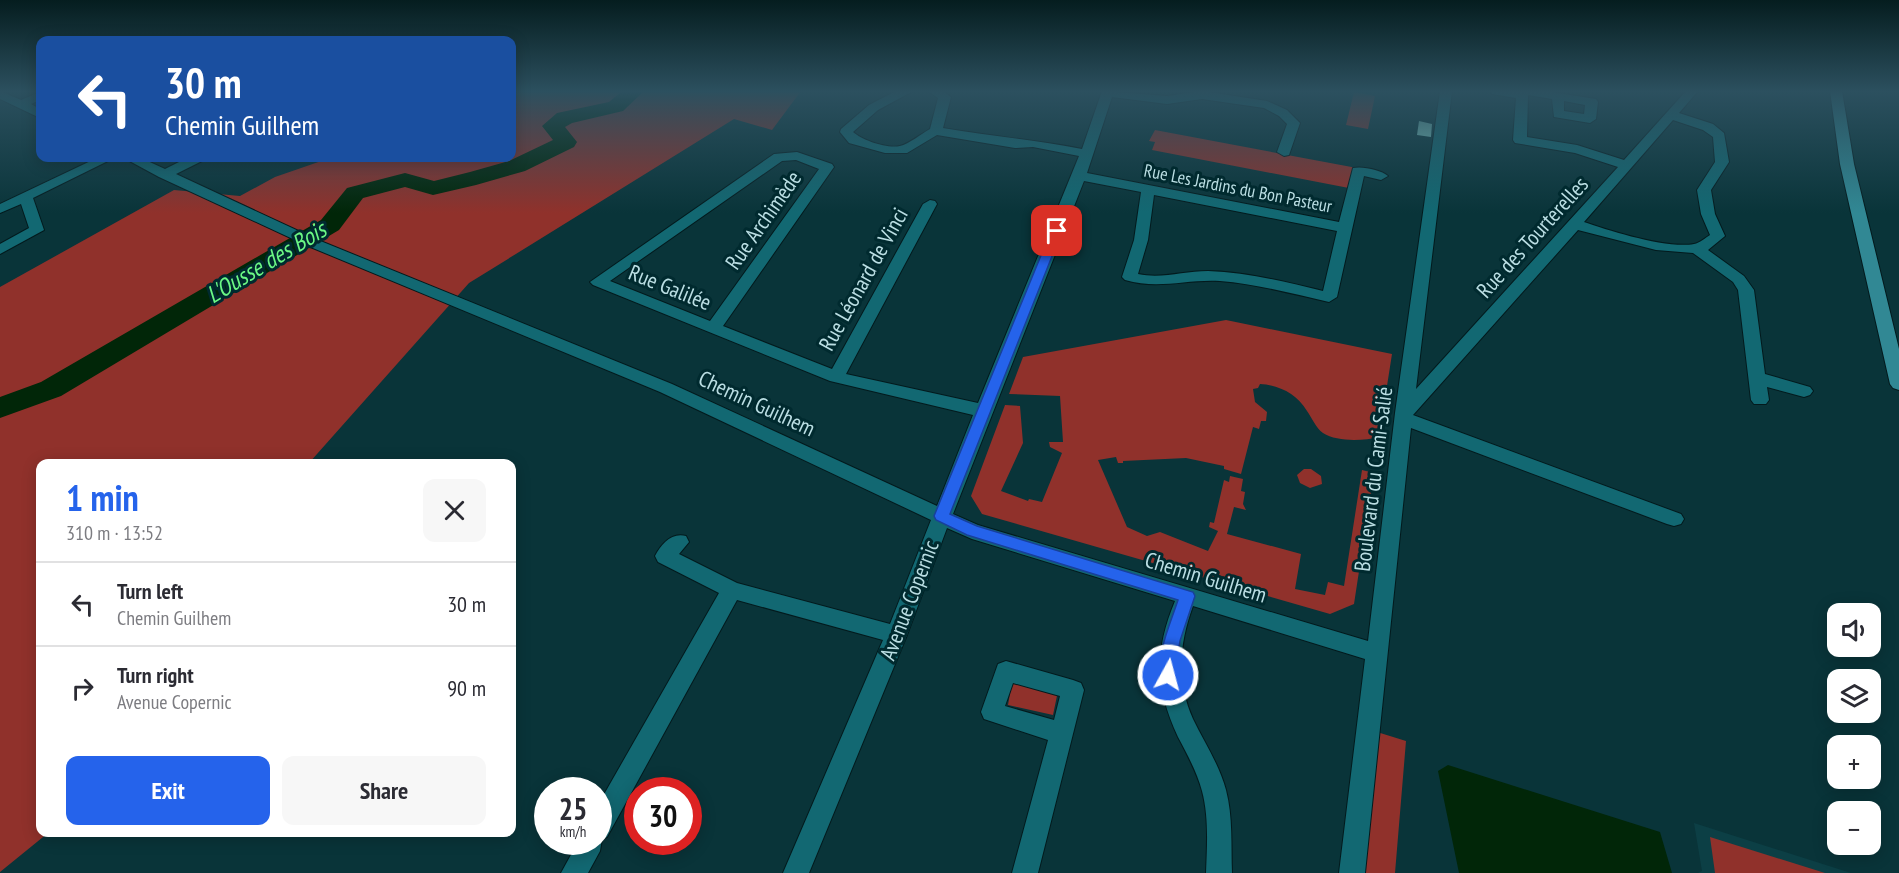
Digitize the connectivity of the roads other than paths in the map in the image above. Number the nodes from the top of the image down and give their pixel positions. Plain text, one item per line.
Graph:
1 (846, 132) edge
2 (929, 132) edge
3 (963, 132) edge
4 (1095, 132) edge
5 (1291, 132) edge
6 (1441, 132) edge
7 (1520, 132) edge
8 (1656, 132) edge
9 (1714, 132) edge
10 (1842, 132) edge
11 (1284, 152) dead end
12 (1087, 154) junction
13 (99, 162) edge
14 (139, 162) edge
15 (189, 162) edge
16 (1626, 165) junction
17 (827, 166) joint
18 (164, 174) junction
19 (1079, 176) junction
20 (1381, 176) dead end
21 (1148, 189) junction
22 (26, 197) junction
23 (930, 204) dead end
24 (0, 209) edge
25 (1575, 224) junction
26 (1345, 228) junction
27 (1697, 249) junction
28 (0, 250) edge
29 (712, 328) junction
30 (836, 377) junction
31 (1757, 378) junction
32 (1899, 384) edge
33 (1804, 391) dead end
34 (1760, 400) dead end
35 (984, 411) junction
36 (1404, 416) junction
37 (942, 516) junction
38 (1674, 519) dead end
39 (679, 542) dead end
40 (732, 590) junction
41 (1187, 596) junction
42 (896, 635) junction
43 (1377, 653) junction
44 (1061, 733) dead end
45 (612, 804) edge
46 (584, 855) edge
47 (574, 873) edge
48 (796, 873) edge
49 (1025, 873) edge
50 (1219, 873) edge
51 (1352, 873) edge

1 - 2 street
3 - 12 street
4 - 12 street, Avenue Copernic
5 - 11 street
6 - 36 street, Boulevard du Cami-Salié
7 - 16 street
8 - 16 street, Rue des Tourterelles
9 - 27 street
10 - 32 main road
12 - 19 street, Avenue Copernic
13 - 22 street
14 - 18 street, Chemin Guilhem
15 - 18 street
16 - 25 street, Rue des Tourterelles
17 - 29 street, Rue Archimède
17 - 29 street, Rue Galilée
18 - 37 street, Chemin Guilhem
19 - 21 street, Rue Les Jardins du Bon Pasteur
19 - 35 street, Avenue Copernic
20 - 26 street, Rue Les Jardins du Bon Pasteur
21 - 26 street, Rue Les Jardins du Bon Pasteur
21 - 26 street
22 - 24 street
22 - 28 street
23 - 30 street, Rue Léonard de Vinci
25 - 27 street
25 - 36 street, Rue des Tourterelles
27 - 31 street
29 - 30 street, Rue Galilée
30 - 35 street, Rue Galilée
31 - 33 street
31 - 34 street
35 - 37 street, Avenue Copernic
36 - 38 street
36 - 43 street, Boulevard du Cami-Salié
37 - 41 street, Chemin Guilhem
37 - 42 street, Avenue Copernic
39 - 40 street
40 - 42 street
40 - 45 street
41 - 43 street, Chemin Guilhem
41 - 50 street
42 - 48 street, Avenue Copernic
43 - 51 street, Boulevard du Cami-Salié
44 - 49 street
46 - 47 street

